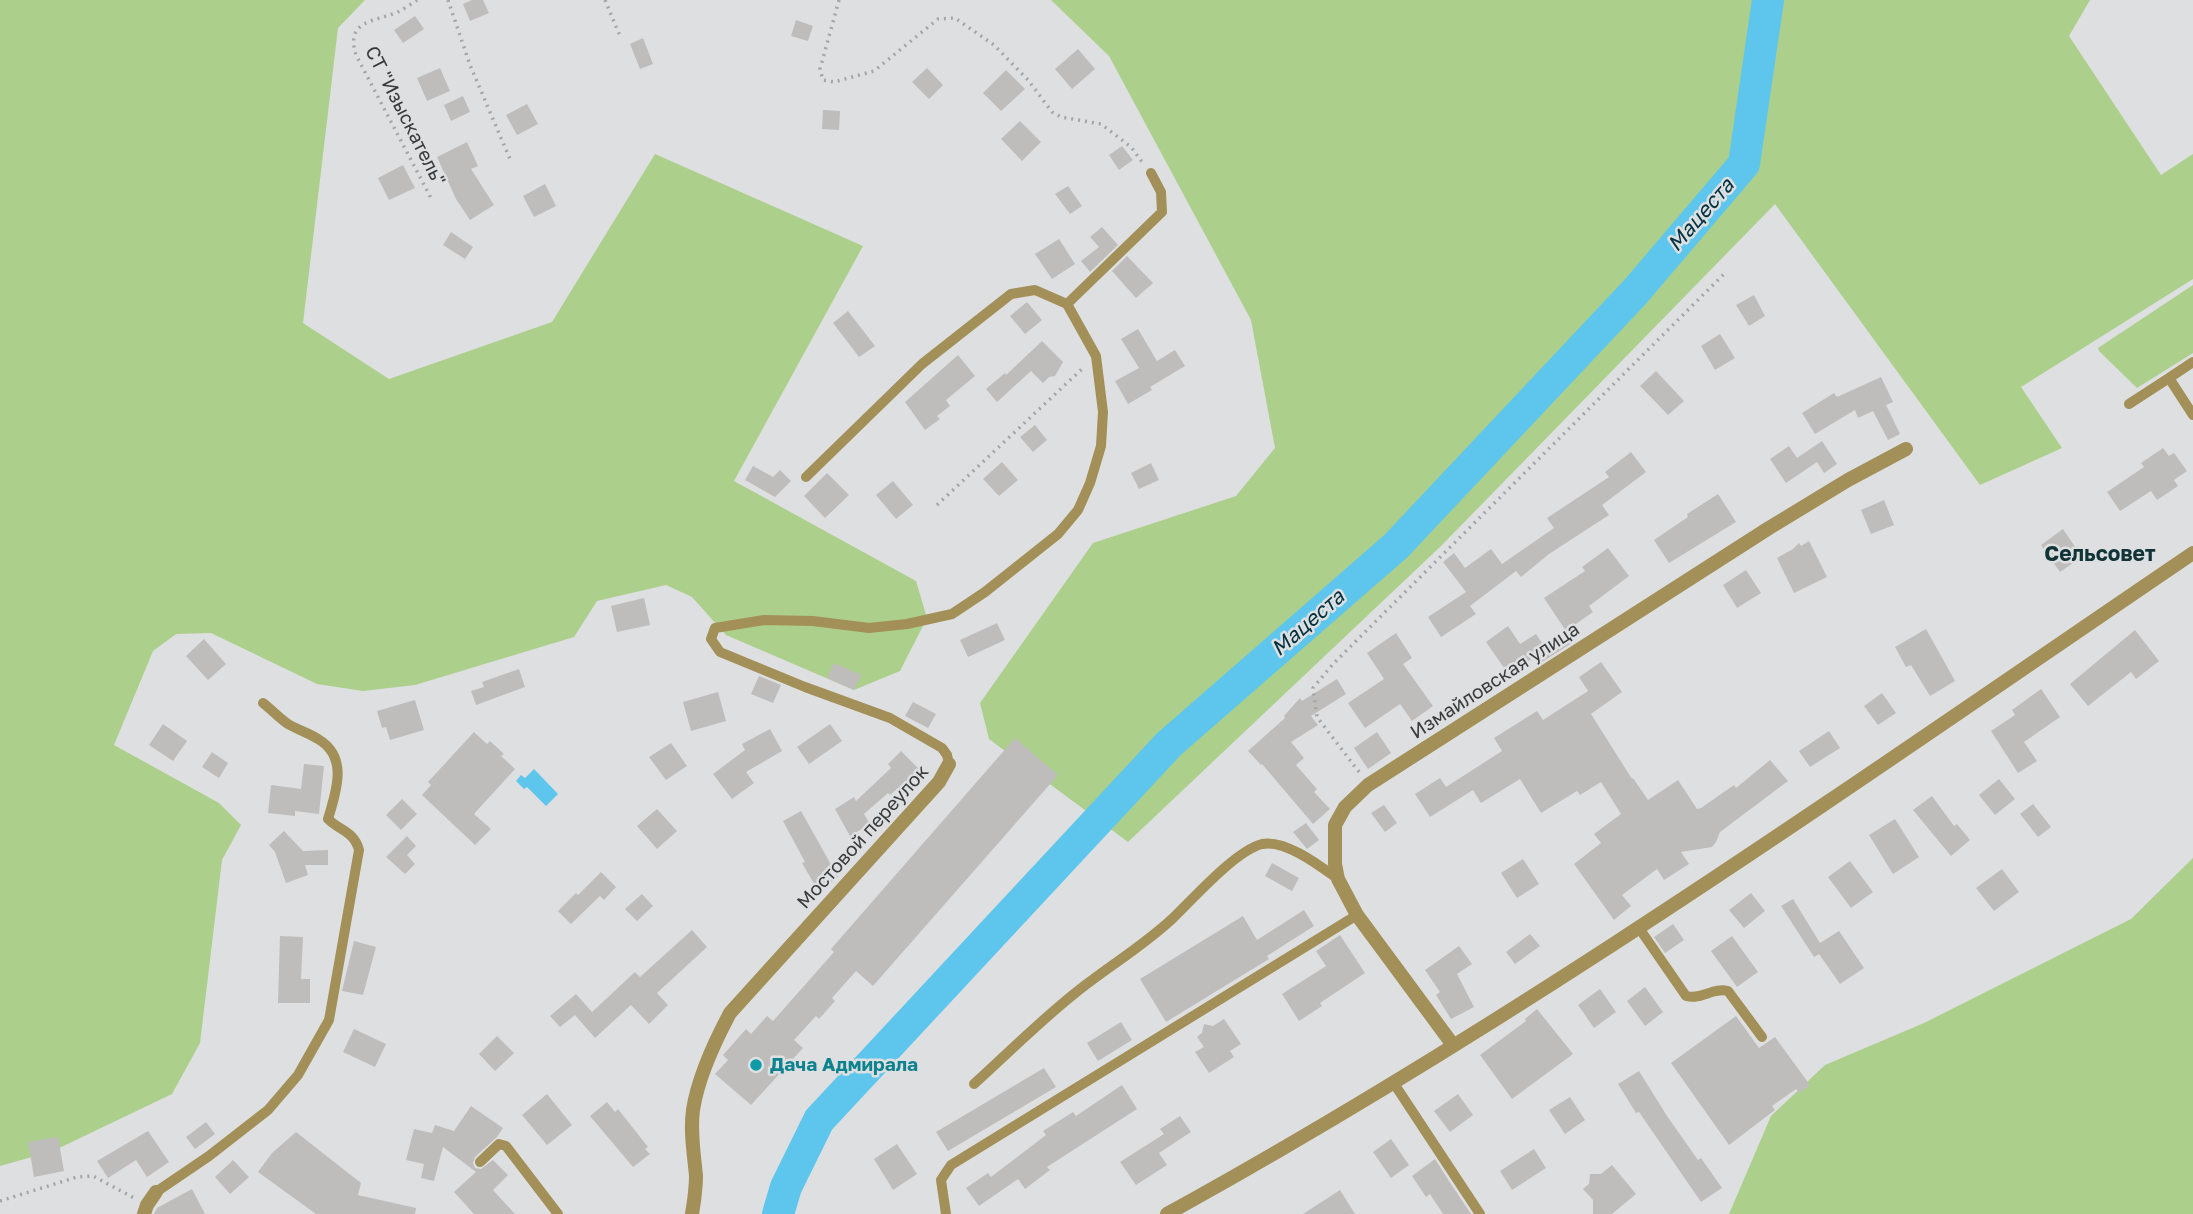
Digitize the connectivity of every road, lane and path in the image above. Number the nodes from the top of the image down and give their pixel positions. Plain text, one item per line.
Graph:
1 (417, 0) edge
2 (448, 0) edge
3 (605, 0) edge
4 (839, 0) edge
5 (621, 36) dead end
6 (510, 159) dead end
7 (1151, 173) joint
8 (432, 200) dead end
9 (1724, 274) dead end
10 (1068, 304) junction
11 (1096, 356) junction
12 (2193, 362) edge
13 (2169, 378) junction
14 (2129, 404) dead end
15 (2193, 415) edge
16 (1906, 449) dead end
17 (806, 477) dead end
18 (937, 505) dead end
19 (2193, 553) edge
20 (263, 702) dead end
21 (949, 764) joint
22 (1368, 785) junction
23 (1338, 879) junction
24 (1357, 915) junction
25 (1639, 928) junction
26 (1762, 1038) dead end
27 (1453, 1045) junction
28 (1393, 1082) junction
29 (974, 1084) dead end
30 (480, 1162) dead end
31 (156, 1192) joint
32 (0, 1201) edge
33 (146, 1209) edge
34 (556, 1214) edge
35 (692, 1214) edge
36 (946, 1214) edge
37 (1167, 1214) edge
38 (1480, 1214) edge

1 - 8 path, СТ "Изыскатель"
2 - 6 path
3 - 5 path
4 - 7 path
7 - 10 lane
9 - 22 path
10 - 11 lane
10 - 17 lane
11 - 18 path
11 - 21 lane, Мостовой переулок
12 - 13 lane
13 - 14 lane
13 - 15 lane
16 - 22 street, Измайловская улица
19 - 25 street
20 - 31 lane
21 - 35 street, Мостовой переулок
22 - 23 street, Измайловская улица
23 - 24 street, Измайловская улица
23 - 29 lane
24 - 27 street, Измайловская улица
24 - 36 lane
25 - 26 lane
25 - 27 street
27 - 28 street
28 - 37 street
28 - 38 lane
30 - 34 lane
31 - 33 street
32 - 33 path

